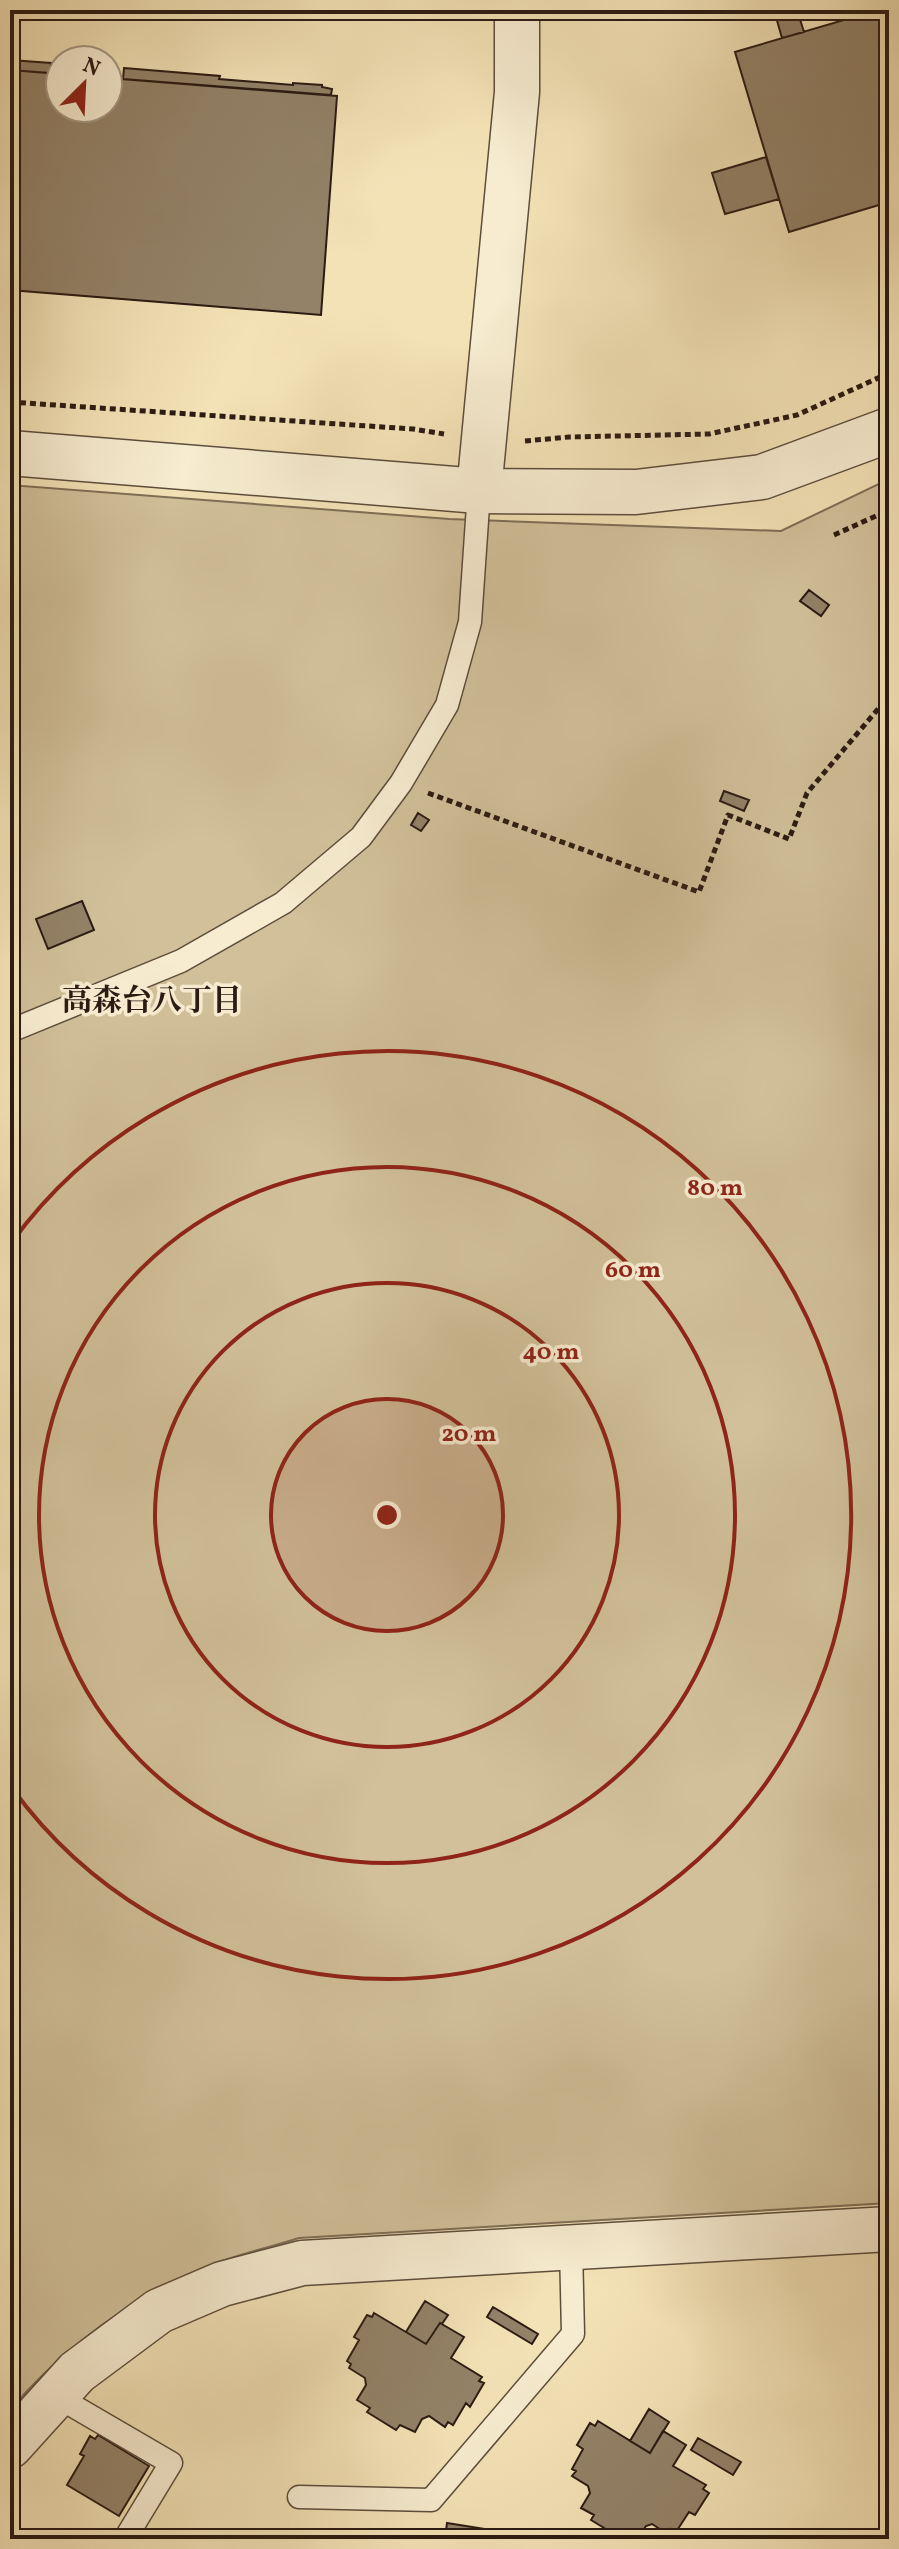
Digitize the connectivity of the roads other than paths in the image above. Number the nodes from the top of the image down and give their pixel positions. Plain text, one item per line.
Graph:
1 (517, 10) edge
2 (889, 430) edge
3 (10, 453) edge
4 (479, 491) junction
5 (10, 1031) edge
6 (889, 2229) edge
7 (571, 2247) junction
8 (56, 2396) junction
9 (10, 2446) edge
10 (299, 2497) dead end
11 (125, 2539) edge

1 - 4 street
2 - 4 street
3 - 4 street
4 - 5 lane
6 - 7 street
7 - 8 street
7 - 10 lane
8 - 9 street
8 - 11 lane

